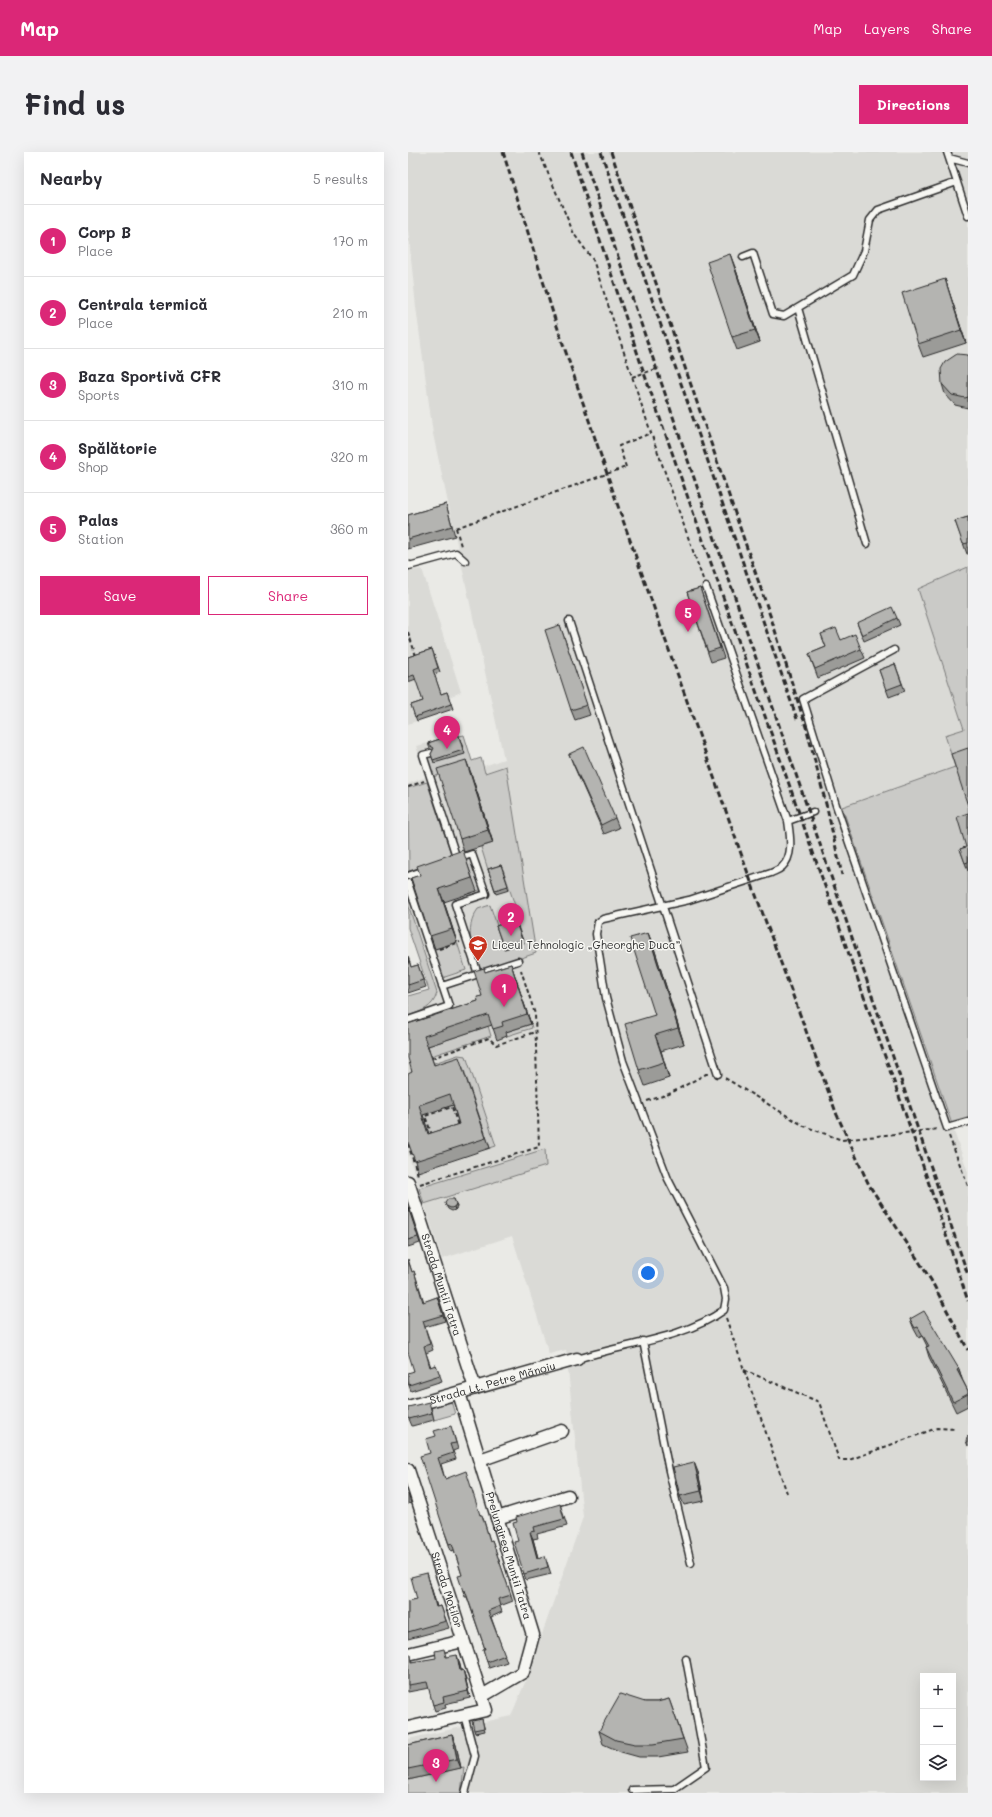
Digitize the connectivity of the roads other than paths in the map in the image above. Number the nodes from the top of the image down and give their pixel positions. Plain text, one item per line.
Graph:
1 (948, 155) edge
2 (968, 163) edge
3 (957, 182) junction
4 (968, 216) edge
5 (743, 257) dead end
6 (798, 308) junction
7 (867, 544) dead end
8 (464, 561) dead end
9 (408, 564) edge
10 (706, 588) road end
11 (569, 621) dead end
12 (894, 650) dead end
13 (431, 753) edge
14 (813, 812) dead end
15 (788, 821) junction
16 (458, 859) junction
17 (451, 861) edge
18 (429, 868) edge
19 (408, 876) edge
20 (408, 883) edge
21 (663, 906) junction
22 (518, 961) road end
23 (478, 974) junction
24 (442, 986) junction
25 (408, 1020) edge
26 (718, 1074) road end
27 (968, 1122) edge
28 (413, 1184) edge
29 (643, 1341) junction
30 (577, 1359) joint
31 (475, 1388) junction
32 (459, 1393) junction
33 (408, 1407) edge
34 (562, 1431) dead end
35 (480, 1460) junction
36 (408, 1470) edge
37 (568, 1496) dead end
38 (498, 1518) junction
39 (691, 1563) dead end
40 (464, 1641) junction
41 (408, 1654) edge
42 (686, 1659) dead end
43 (482, 1696) junction
44 (464, 1715) junction
45 (408, 1728) edge
46 (632, 1790) dead end
47 (675, 1791) edge
48 (466, 1793) edge

1 - 2 lane
1 - 3 lane
3 - 4 lane
3 - 6 lane
5 - 6 lane
6 - 7 lane
8 - 9 lane
10 - 15 lane
11 - 21 lane
12 - 27 lane
13 - 16 lane
14 - 15 lane
15 - 21 lane
16 - 17 lane
16 - 23 lane
18 - 19 lane
20 - 24 lane
21 - 26 lane
21 - 29 lane
22 - 23 lane
23 - 24 lane
24 - 25 lane
28 - 31 street, Strada Munții Tatra
29 - 30 lane
29 - 39 lane
30 - 31 street, Strada Lt. Petre Mănoiu
31 - 32 street, Strada Lt. Petre Mănoiu
32 - 33 street, Strada Lt. Petre Mănoiu
32 - 35 street, Prelungirea Munții Tatra
34 - 35 street
35 - 38 street, Prelungirea Munții Tatra
36 - 40 street, Strada Moților
37 - 38 street
38 - 43 street, Prelungirea Munții Tatra
40 - 41 street
40 - 43 street, Strada Moților
42 - 47 lane
43 - 44 street, Strada Moților
44 - 45 street
44 - 48 lane
46 - 47 lane

